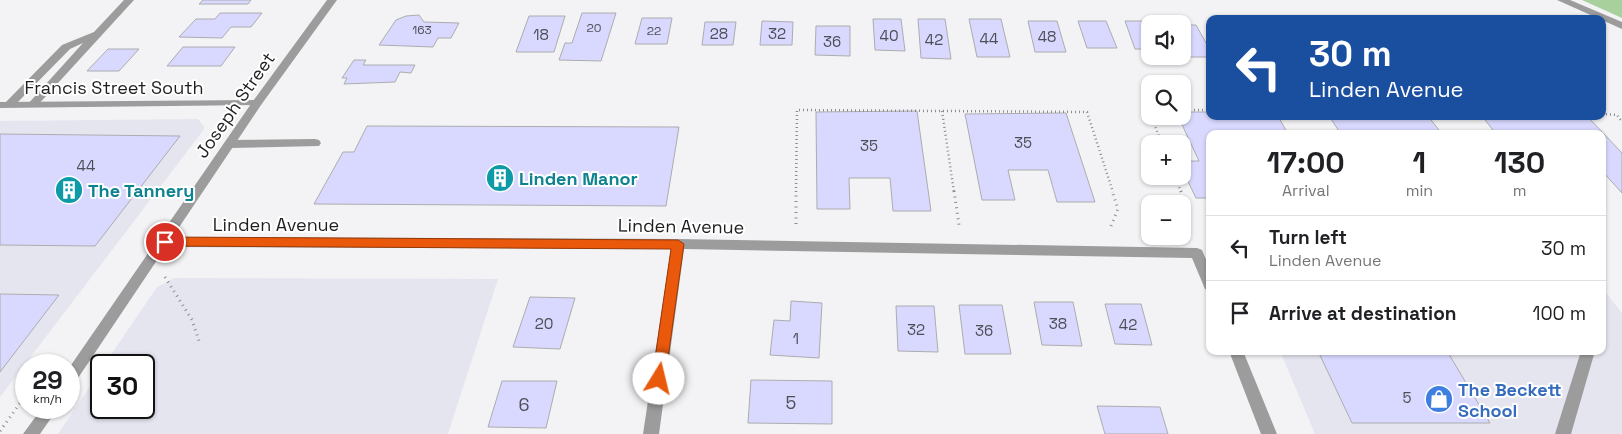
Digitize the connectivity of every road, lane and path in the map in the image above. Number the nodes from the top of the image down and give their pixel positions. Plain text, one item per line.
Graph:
1 (130, 0) edge
2 (332, 0) edge
3 (1562, 0) edge
4 (1597, 15) edge
5 (1606, 19) edge
6 (1622, 26) edge
7 (99, 33) junction
8 (258, 103) junction
9 (4, 105) edge
10 (32, 105) junction
11 (1191, 110) edge
12 (1206, 110) edge
13 (942, 111) junction
14 (1606, 114) edge
15 (1622, 122) edge
16 (230, 144) junction
17 (315, 144) dead end
18 (796, 224) dead end
19 (959, 225) dead end
20 (1111, 226) dead end
21 (165, 242) junction
22 (678, 244) junction
23 (164, 274) dead end
24 (1206, 275) edge
25 (199, 341) dead end
26 (1238, 355) edge
27 (1587, 355) edge
28 (80, 364) edge
29 (15, 410) edge
30 (42, 419) edge
31 (0, 431) edge
32 (31, 434) edge
33 (650, 434) edge
34 (1269, 434) edge
35 (1563, 434) edge

1 - 7 street
2 - 8 street, Joseph Street
3 - 4 street
5 - 6 street
7 - 9 street
7 - 10 street
8 - 10 street, Francis Street South
8 - 16 street, Joseph Street
9 - 10 street, Francis Street South
11 - 12 path
13 - 18 path
13 - 19 path
13 - 20 path
14 - 15 path
16 - 17 street
16 - 21 street, Joseph Street
21 - 22 street, Linden Avenue
21 - 28 street, Joseph Street
22 - 24 street, Linden Avenue
22 - 33 street
23 - 25 path
26 - 34 street
27 - 35 street
29 - 31 path
30 - 32 street

